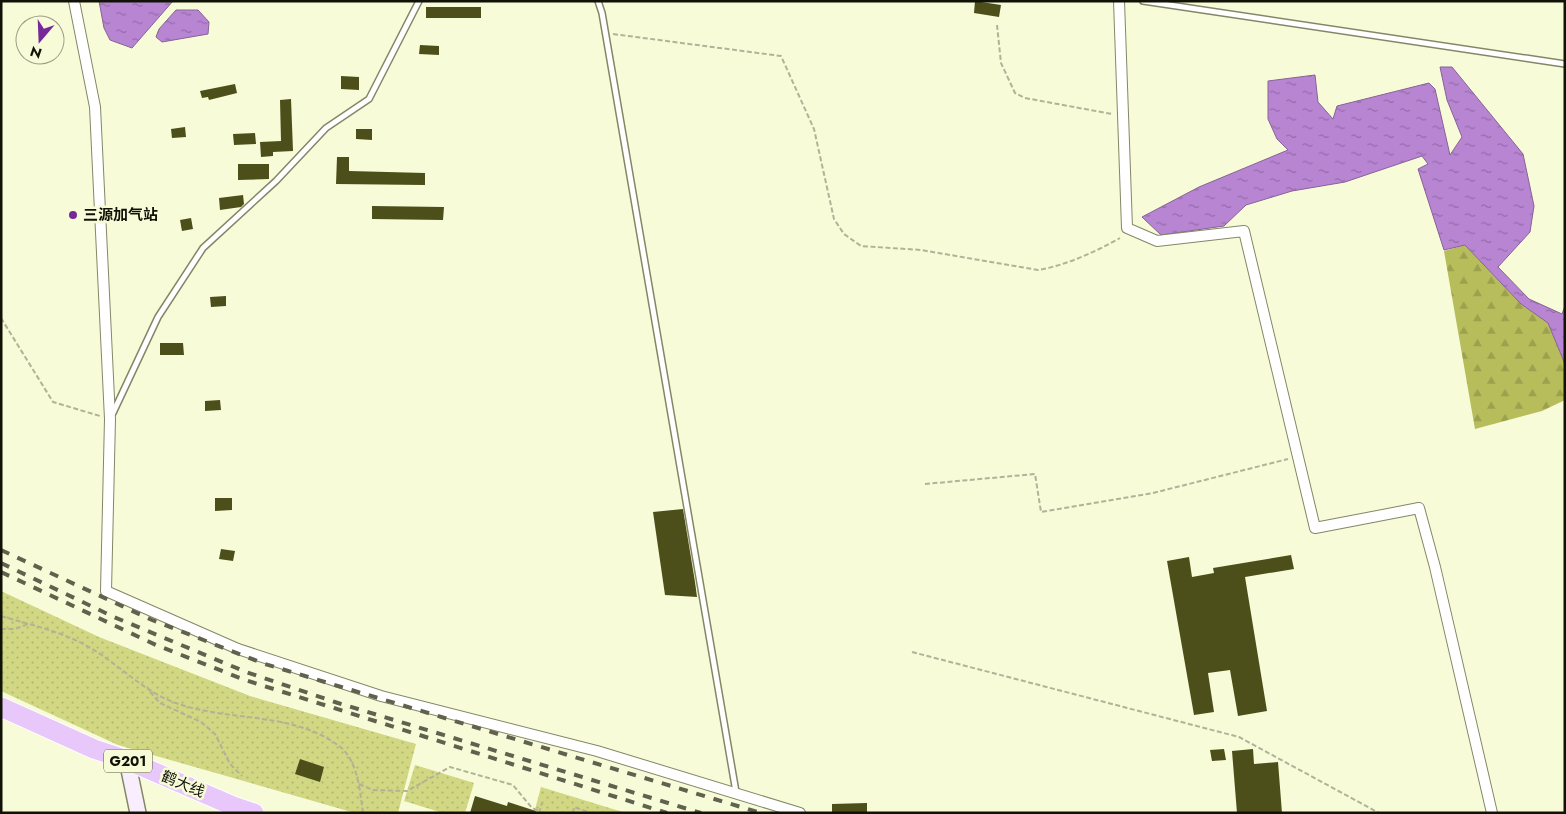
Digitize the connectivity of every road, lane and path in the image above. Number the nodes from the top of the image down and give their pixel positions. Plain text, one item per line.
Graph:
1 (74, 1) edge
2 (420, 1) edge
3 (598, 1) edge
4 (1119, 1) edge
5 (1143, 1) edge
6 (997, 24) dead end
7 (606, 33) junction
8 (1565, 64) edge
9 (1124, 116) junction
10 (1132, 231) junction
11 (1, 318) edge
12 (110, 419) junction
13 (1298, 456) junction
14 (926, 484) dead end
15 (1, 616) edge
16 (28, 623) junction
17 (1, 629) edge
18 (912, 652) dead end
19 (149, 691) junction
20 (1, 707) edge
21 (127, 760) junction
22 (242, 776) dead end
23 (359, 784) junction
24 (736, 792) junction
25 (542, 803) dead end
26 (226, 809) edge
27 (539, 812) edge
28 (138, 813) edge
29 (254, 813) edge
30 (363, 813) edge
31 (572, 813) edge
32 (591, 813) edge
33 (800, 813) edge
34 (1379, 813) edge
35 (1492, 813) edge

1 - 12 street
2 - 12 lane
3 - 7 lane
4 - 9 street
5 - 8 lane
6 - 9 path
7 - 10 path
7 - 24 lane
9 - 10 street
10 - 13 street
11 - 12 path
12 - 24 street
13 - 14 path
13 - 35 street
15 - 16 path
16 - 17 path
16 - 19 path
18 - 34 path
19 - 22 path
19 - 23 path
20 - 21 highway, 鹤大线 / G201
21 - 26 highway, 鹤大线 / G201
21 - 28 street
23 - 27 path
23 - 30 path
24 - 33 street
25 - 27 path
26 - 29 highway, 鹤大线 / G201
31 - 32 path

